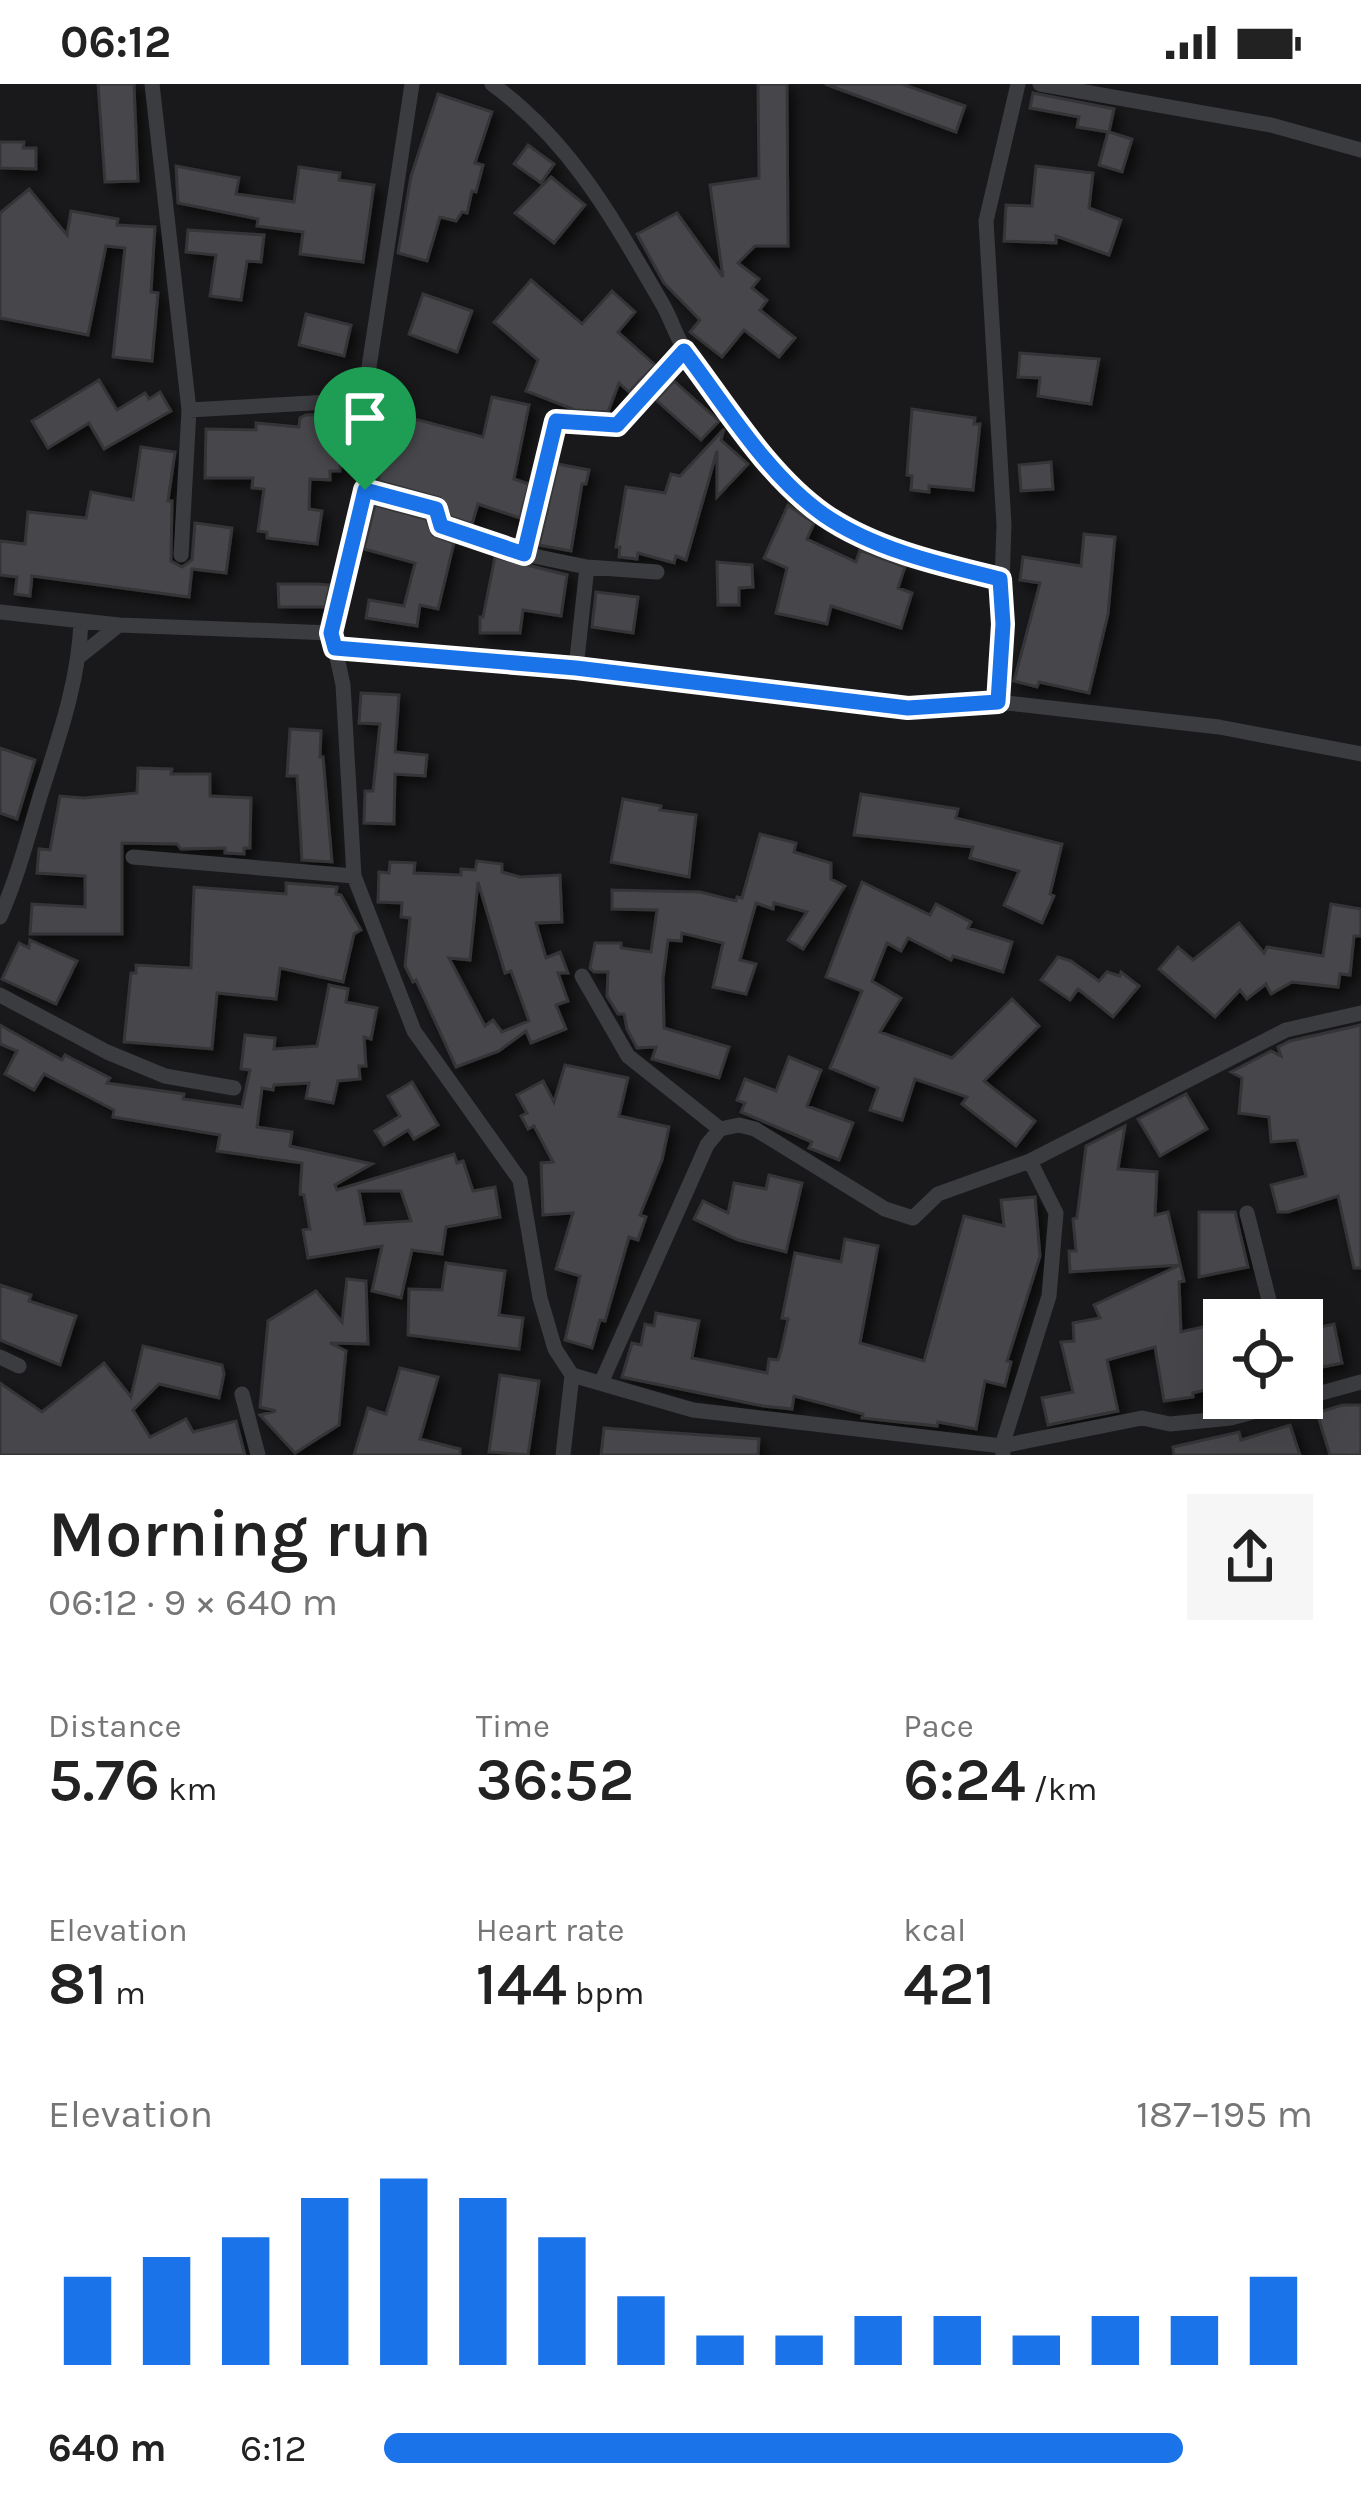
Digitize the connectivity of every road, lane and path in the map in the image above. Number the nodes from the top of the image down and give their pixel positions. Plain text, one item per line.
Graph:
1 (152, 84) edge
2 (412, 84) edge
3 (492, 84) edge
4 (1018, 84) edge
5 (1040, 84) edge
6 (1361, 150) edge
7 (684, 351) junction
8 (364, 400) junction
9 (188, 410) junction
10 (365, 490) junction
11 (524, 554) junction
12 (182, 555) dead end
13 (587, 567) junction
14 (657, 572) dead end
15 (1000, 579) junction
16 (0, 612) edge
17 (81, 621) junction
18 (119, 625) junction
19 (333, 640) junction
20 (80, 656) junction
21 (576, 668) junction
22 (998, 702) junction
23 (1361, 754) edge
24 (133, 857) dead end
25 (353, 875) junction
26 (0, 917) edge
27 (582, 976) dead end
28 (0, 995) edge
29 (1361, 1012) edge
30 (234, 1088) dead end
31 (720, 1129) junction
32 (1030, 1161) junction
33 (1247, 1213) dead end
34 (1269, 1299) edge
35 (0, 1357) edge
36 (19, 1366) dead end
37 (572, 1375) junction
38 (1361, 1382) edge
39 (601, 1383) junction
40 (1323, 1392) edge
41 (242, 1394) dead end
42 (1217, 1419) edge
43 (1002, 1451) edge
44 (258, 1455) edge
45 (563, 1455) edge

1 - 9 street
2 - 8 street
3 - 7 street
4 - 15 street
5 - 6 street
7 - 11 street
7 - 15 street
8 - 9 street
8 - 10 street
9 - 12 street
10 - 11 street
10 - 19 street
11 - 13 street
13 - 14 street
13 - 21 street
15 - 22 street
16 - 17 street
17 - 18 street
17 - 20 street
18 - 19 street
18 - 20 street
19 - 21 street
19 - 25 street
20 - 26 street
21 - 22 street
22 - 23 street
24 - 25 street
25 - 37 street
27 - 31 street
28 - 30 street
29 - 32 street
31 - 32 street
31 - 39 street
32 - 43 street
33 - 34 street
35 - 36 street
37 - 39 street
37 - 45 street
38 - 40 street
39 - 43 street
41 - 44 street
42 - 43 street

